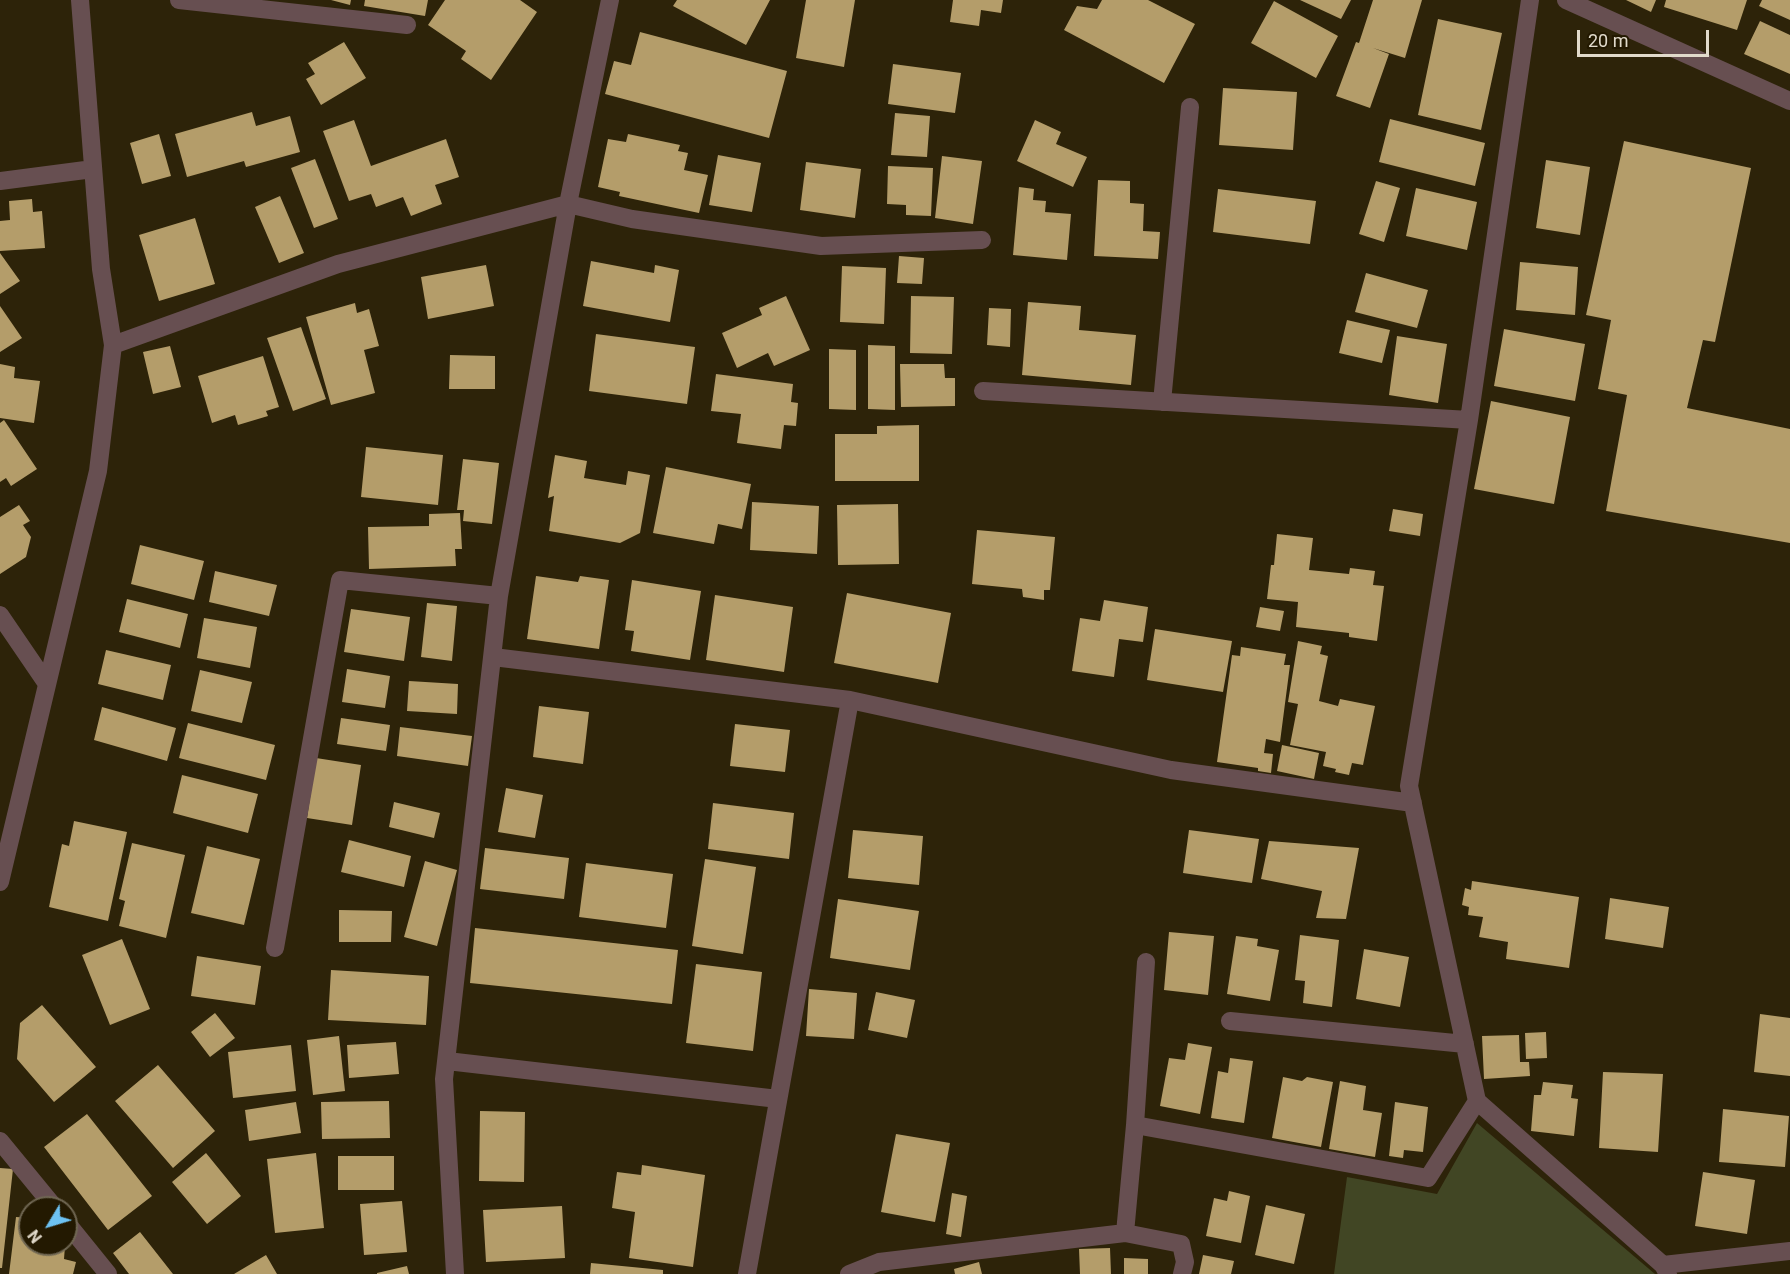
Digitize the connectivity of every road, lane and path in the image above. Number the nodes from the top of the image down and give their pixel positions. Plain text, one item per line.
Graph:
1 (80, 0) edge
2 (179, 0) edge
3 (610, 0) edge
4 (1530, 0) edge
5 (1566, 0) edge
6 (406, 26) dead end
7 (1790, 101) edge
8 (1190, 106) dead end
9 (93, 169) junction
10 (0, 181) edge
11 (568, 204) junction
12 (982, 240) dead end
13 (113, 345) junction
14 (983, 391) dead end
15 (1162, 402) junction
16 (1469, 420) junction
17 (499, 596) junction
18 (0, 615) edge
19 (493, 657) junction
20 (47, 684) junction
21 (850, 700) junction
22 (1413, 803) junction
23 (0, 882) edge
24 (275, 948) dead end
25 (1146, 962) dead end
26 (1230, 1021) dead end
27 (1465, 1044) junction
28 (447, 1060) junction
29 (778, 1099) junction
30 (1477, 1101) junction
31 (1135, 1125) junction
32 (0, 1141) edge
33 (45, 1196) edge
34 (1125, 1233) junction
35 (78, 1237) edge
36 (1790, 1251) edge
37 (881, 1268) edge
38 (1665, 1270) edge
39 (108, 1274) edge
40 (456, 1274) edge
41 (747, 1274) edge
42 (849, 1274) edge
43 (1182, 1274) edge

1 - 9 street
2 - 6 street
3 - 11 street
4 - 16 street
5 - 7 street
8 - 15 street
9 - 10 street
9 - 13 street
11 - 12 street
11 - 13 street
11 - 17 street
13 - 20 street
14 - 15 street
15 - 16 street
16 - 22 street
17 - 19 street
17 - 24 street
18 - 20 street
19 - 21 street
19 - 28 street
20 - 23 street
21 - 22 street
21 - 29 street
22 - 27 street
25 - 31 street
26 - 27 street
27 - 30 street
28 - 29 street
28 - 40 street
29 - 41 street
30 - 31 street
30 - 38 street
31 - 34 street
32 - 33 street
34 - 37 street
34 - 43 street
35 - 39 street
36 - 38 street
37 - 42 street

